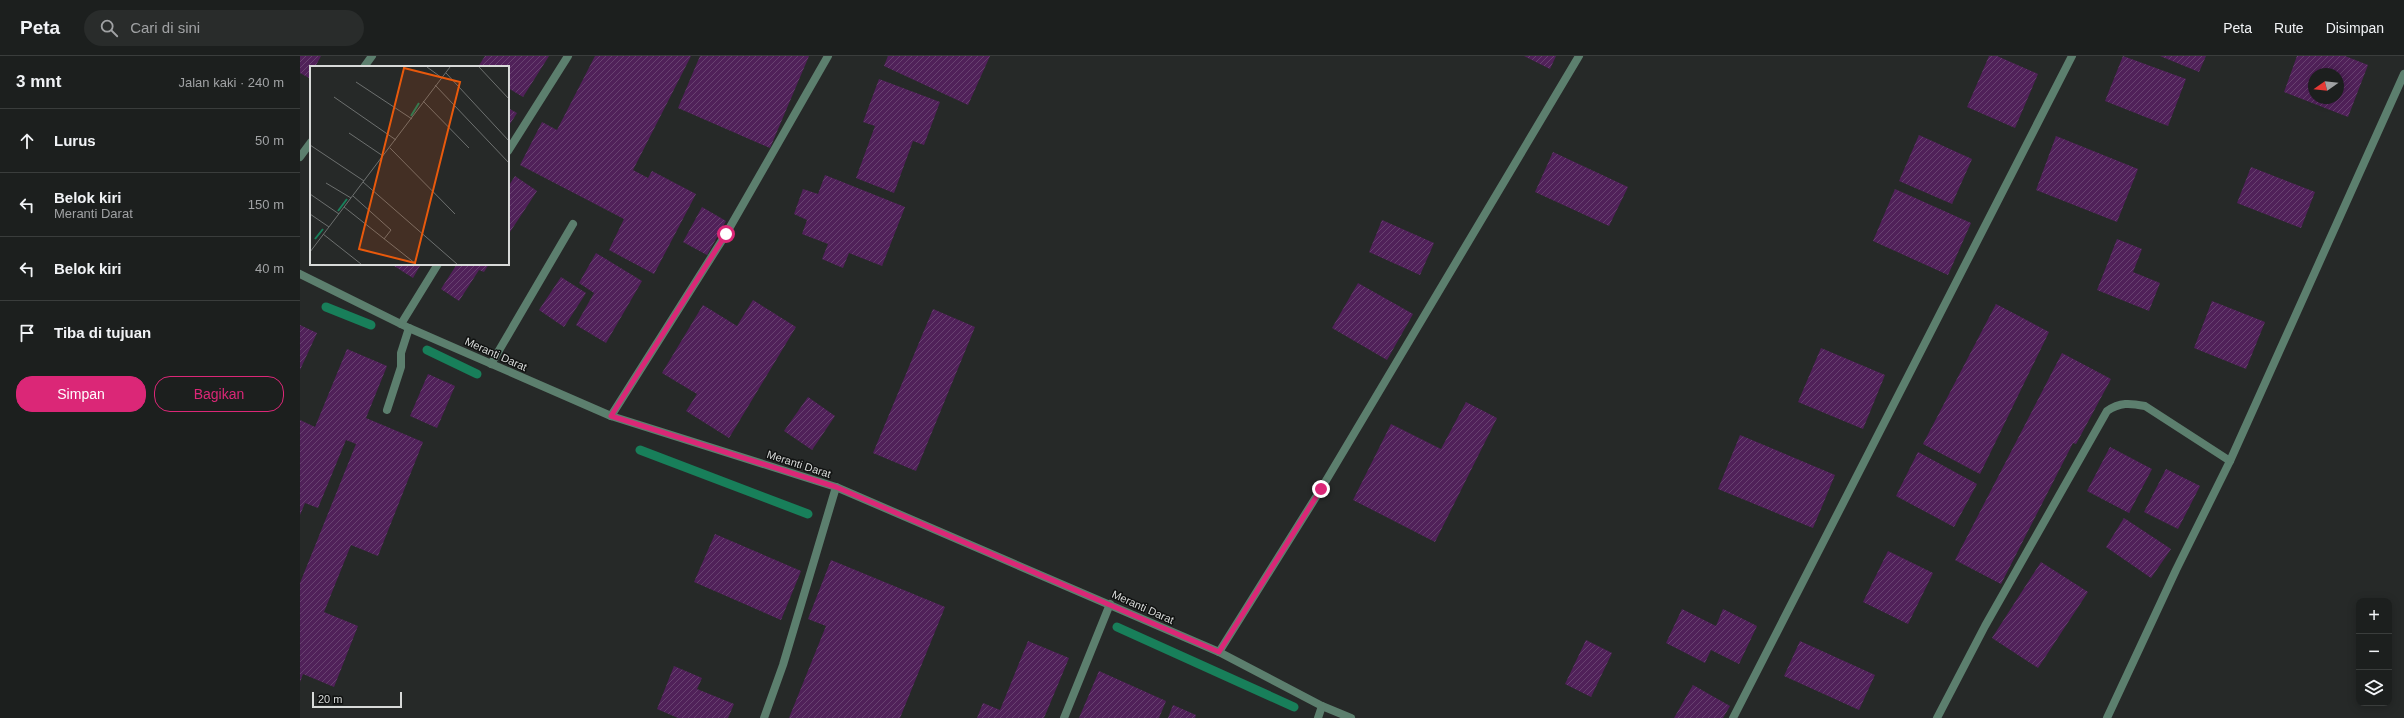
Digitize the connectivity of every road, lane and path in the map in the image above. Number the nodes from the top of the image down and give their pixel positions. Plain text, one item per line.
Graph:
1 (372, 56) edge
2 (568, 56) edge
3 (828, 56) edge
4 (1579, 56) edge
5 (2072, 56) edge
6 (365, 66) edge
7 (2404, 74) edge
8 (310, 143) edge
9 (509, 149) edge
10 (300, 157) edge
11 (573, 224) dead end
12 (437, 265) edge
13 (300, 274) edge
14 (400, 324) junction
15 (409, 328) junction
16 (491, 364) junction
17 (387, 410) dead end
18 (611, 416) junction
19 (2230, 461) junction
20 (836, 487) junction
21 (1110, 604) junction
22 (1219, 652) junction
23 (1322, 706) junction
24 (764, 718) edge
25 (1064, 718) edge
26 (1318, 718) edge
27 (1351, 718) edge
28 (1733, 718) edge
29 (1937, 718) edge
30 (2107, 718) edge

1 - 6 street
2 - 9 street
3 - 18 street
4 - 22 street
5 - 28 street
7 - 19 street
8 - 10 street
11 - 16 street
12 - 14 street
13 - 14 street, Meranti Darat
14 - 15 street, Meranti Darat
15 - 16 street, Meranti Darat
15 - 17 street
16 - 18 street, Meranti Darat
18 - 20 street, Meranti Darat
19 - 29 street
19 - 30 street
20 - 21 street, Meranti Darat
20 - 24 street
21 - 22 street, Meranti Darat
21 - 25 street
22 - 23 street, Meranti Darat
23 - 26 street
23 - 27 street, Meranti Darat

